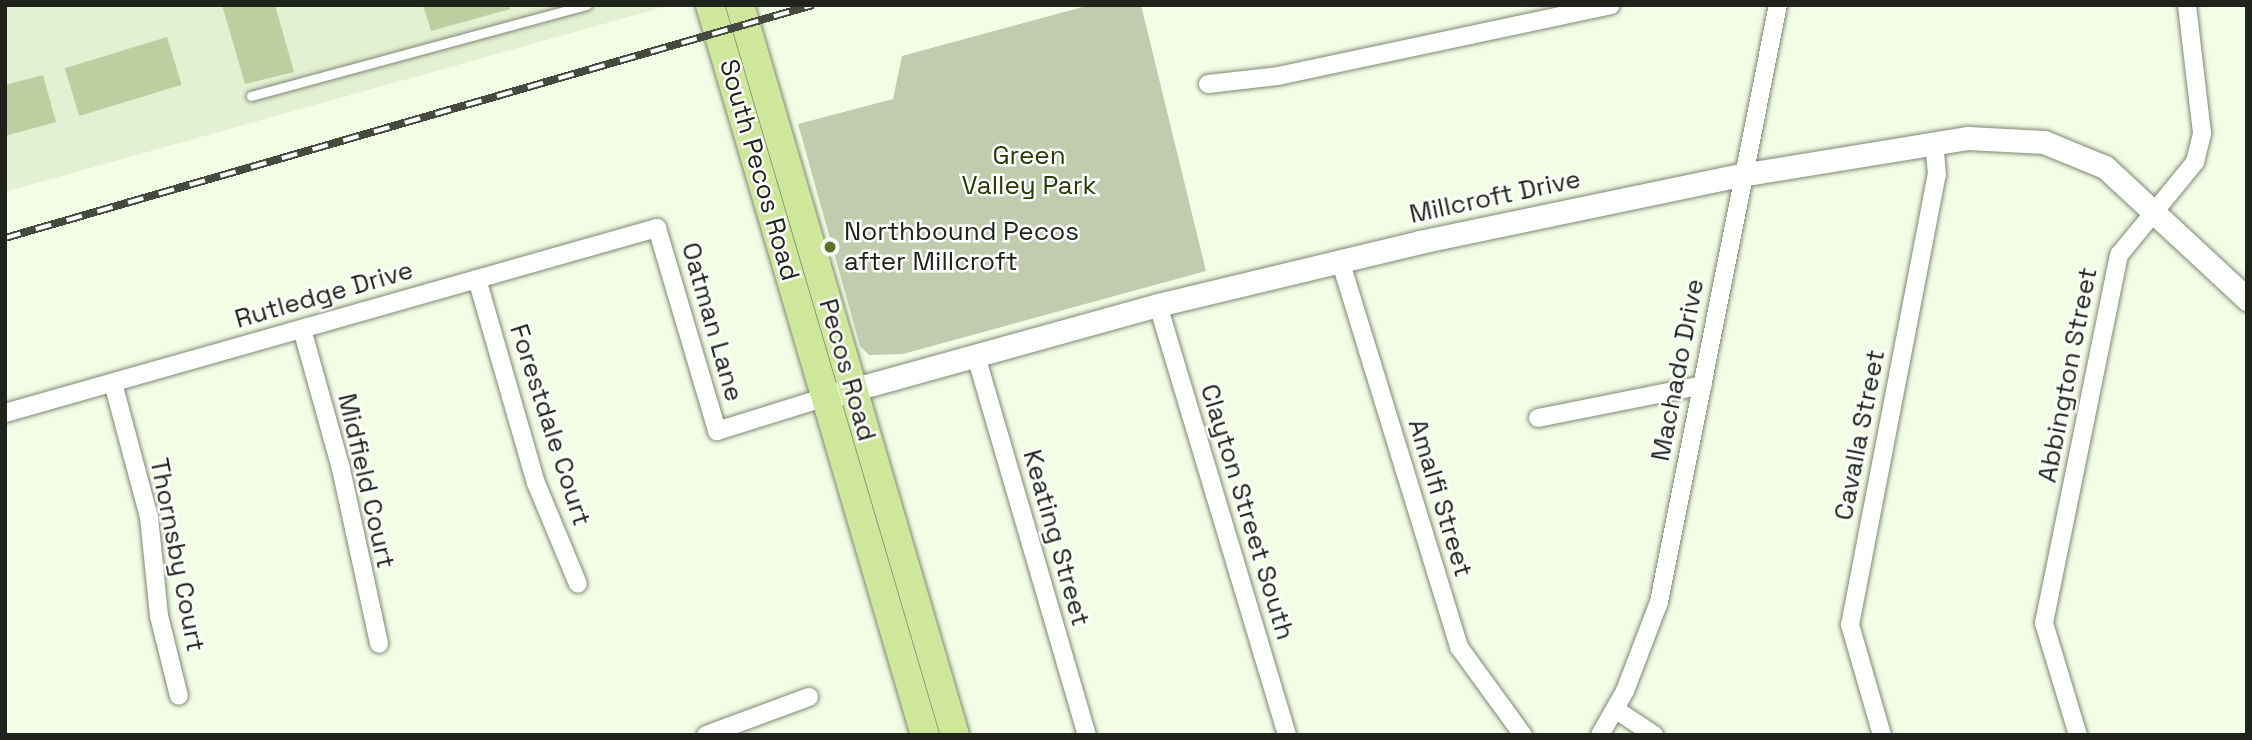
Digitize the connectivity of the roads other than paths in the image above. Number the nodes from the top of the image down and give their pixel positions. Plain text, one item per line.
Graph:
1 (587, 5) edge
2 (710, 5) edge
3 (740, 5) edge
4 (1611, 5) edge
5 (1778, 5) edge
6 (2187, 5) edge
7 (1209, 84) dead end
8 (251, 96) dead end
9 (1934, 143) junction
10 (1741, 175) junction
11 (2154, 206) junction
12 (657, 228) joint
13 (1340, 260) junction
14 (477, 279) junction
15 (2247, 299) edge
16 (1157, 305) junction
17 (302, 329) junction
18 (976, 356) junction
19 (113, 383) junction
20 (1703, 385) junction
21 (853, 390) junction
22 (826, 397) junction
23 (5, 413) edge
24 (1538, 418) dead end
25 (717, 431) joint
26 (578, 584) dead end
27 (379, 644) dead end
28 (179, 696) dead end
29 (809, 697) dead end
30 (1615, 709) junction
31 (706, 735) edge
32 (925, 735) edge
33 (955, 735) edge
34 (1087, 735) edge
35 (1287, 735) edge
36 (1523, 735) edge
37 (1600, 735) edge
38 (1654, 735) edge
39 (1882, 735) edge
40 (2077, 735) edge

1 - 8 lane
2 - 22 main road, South Pecos Road
3 - 21 main road, Pecos Road
4 - 7 street
5 - 10 street, Machado Drive
6 - 11 street, Abbington Street
9 - 10 street, Millcroft Drive
9 - 11 street, Millcroft Drive
9 - 39 street, Cavalla Street
10 - 13 street, Millcroft Drive
10 - 20 street, Machado Drive
11 - 15 street, Millcroft Drive
11 - 40 street, Abbington Street
12 - 14 street, Rutledge Drive
12 - 25 street, Oatman Lane
13 - 16 street, Millcroft Drive
13 - 36 street, Amalfi Street
14 - 17 street, Rutledge Drive
14 - 26 street, Forestdale Court
16 - 18 street, Millcroft Drive
16 - 35 street, Clayton Street South
17 - 19 street, Rutledge Drive
17 - 27 street, Midfield Court
18 - 21 street, Millcroft Drive
18 - 34 street, Keating Street
19 - 23 street, Rutledge Drive
19 - 28 street, Thornsby Court
20 - 24 street
20 - 30 street, Machado Drive
21 - 22 street, Millcroft Drive
21 - 33 main road, Pecos Road
22 - 25 street, Millcroft Drive
22 - 32 main road, South Pecos Road
29 - 31 street
30 - 37 street, Machado Drive
30 - 38 street

